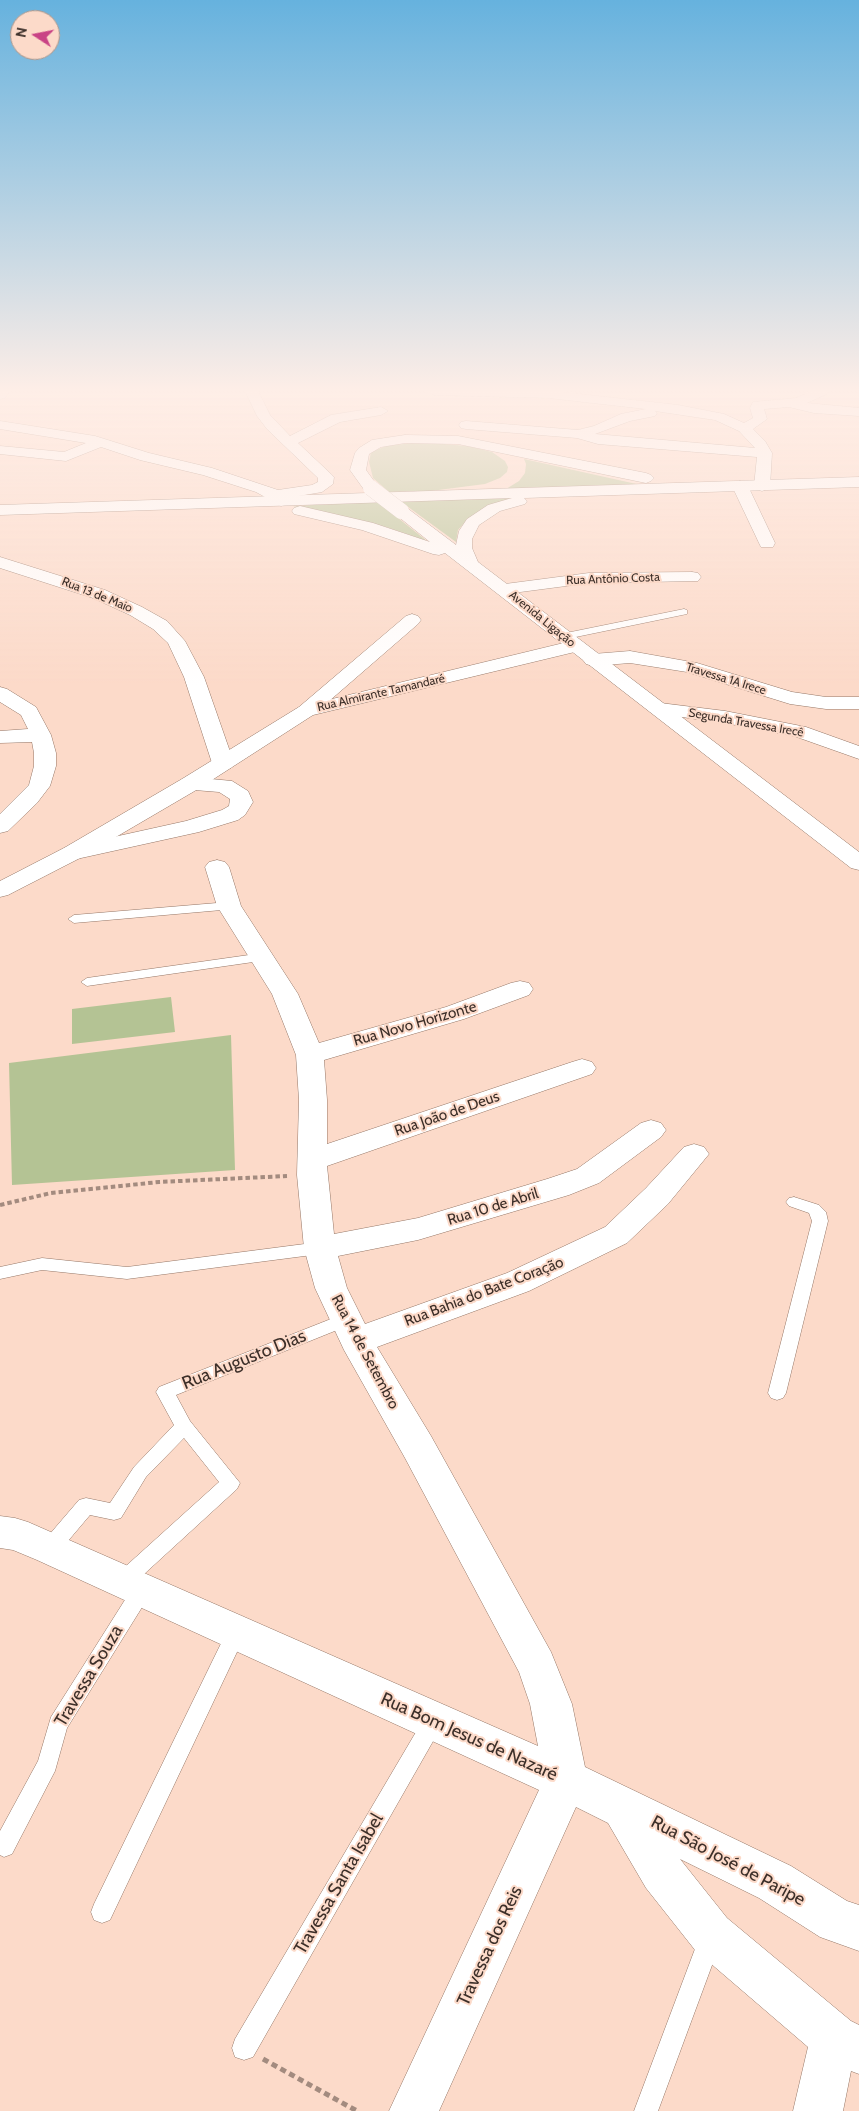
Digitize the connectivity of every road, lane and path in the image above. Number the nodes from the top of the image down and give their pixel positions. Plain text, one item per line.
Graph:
1 (257, 490) edge
2 (312, 490) edge
3 (373, 490) edge
4 (482, 490) edge
5 (632, 490) edge
6 (742, 490) edge
7 (589, 491) junction
8 (470, 494) junction
9 (285, 501) junction
10 (0, 510) edge
11 (768, 543) dead end
12 (0, 562) edge
13 (470, 563) junction
14 (692, 577) dead end
15 (504, 589) junction
16 (684, 612) dead end
17 (412, 620) dead end
18 (571, 641) junction
19 (593, 660) junction
20 (0, 693) edge
21 (859, 703) edge
22 (660, 709) junction
23 (306, 711) junction
24 (41, 735) junction
25 (0, 737) edge
26 (859, 754) edge
27 (223, 763) junction
28 (190, 784) junction
29 (0, 826) edge
30 (72, 853) junction
31 (859, 863) edge
32 (217, 867) dead end
33 (0, 890) edge
34 (229, 906) junction
35 (74, 919) dead end
36 (263, 957) junction
37 (87, 982) dead end
38 (520, 989) dead end
39 (310, 1055) junction
40 (582, 1068) dead end
41 (651, 1130) dead end
42 (694, 1154) dead end
43 (313, 1167) junction
44 (794, 1202) dead end
45 (0, 1204) edge
46 (320, 1248) junction
47 (0, 1273) edge
48 (351, 1330) junction
49 (777, 1393) dead end
50 (184, 1426) junction
51 (0, 1532) edge
52 (50, 1548) junction
53 (132, 1586) junction
54 (236, 1633) junction
55 (433, 1721) junction
56 (566, 1780) junction
57 (622, 1807) junction
58 (4, 1846) dead end
59 (102, 1912) dead end
60 (859, 1928) edge
61 (711, 1934) junction
62 (847, 2044) edge
63 (244, 2048) joint
64 (357, 2111) edge
65 (414, 2111) edge
66 (646, 2111) edge
67 (818, 2111) edge

1 - 9 street
2 - 9 street
3 - 13 street, Avenida Ligação, bridge
4 - 8 street
5 - 7 street
6 - 11 street
7 - 8 street
7 - 13 street
8 - 9 street
9 - 10 street
9 - 13 street
12 - 27 street, Rua 13 de Maio
13 - 15 street, Avenida Ligação
14 - 15 street, Rua Antônio Costa
15 - 18 street, Avenida Ligação
16 - 18 lane
17 - 23 street
18 - 19 street, Avenida Ligação
18 - 23 street, Rua Almirante Tamandaré
19 - 21 street, Travessa 1A Irece
19 - 22 street, Avenida Ligação
20 - 24 street
22 - 26 street, Segunda Travessa Irecê
22 - 31 street, Avenida Ligação
23 - 27 street, Rua Almirante Tamandaré
24 - 25 street
24 - 29 street
27 - 28 street, Rua Almirante Tamandaré
28 - 30 street, Rua Almirante Tamandaré
28 - 30 street, Rua Almirante Tamandaré
30 - 33 street, Rua Almirante Tamandaré
32 - 34 street, Rua 14 de Setembro
34 - 35 lane
34 - 36 street, Rua 14 de Setembro
36 - 37 lane
36 - 39 street, Rua 14 de Setembro
38 - 39 street, Rua Novo Horizonte
39 - 43 street, Rua 14 de Setembro
40 - 43 street, Rua João de Deus
41 - 46 street, Rua 10 de Abril
42 - 48 street, Rua Bahia do Bate Coração
43 - 45 path
43 - 46 street, Rua 14 de Setembro
44 - 49 lane
46 - 47 lane
46 - 48 street, Rua 14 de Setembro
48 - 50 lane, Rua Augusto Dias
48 - 56 street, Rua 14 de Setembro
50 - 52 lane
50 - 53 lane, Travessa Souza
51 - 52 street, Rua Bom Jesus de Nazaré
52 - 53 street, Rua Bom Jesus de Nazaré
53 - 54 street, Rua Bom Jesus de Nazaré
53 - 58 lane, Travessa Souza
54 - 55 street, Rua Bom Jesus de Nazaré
54 - 59 lane
55 - 56 street, Rua Bom Jesus de Nazaré
55 - 63 lane, Travessa Santa Isabel
56 - 57 street, Rua Bom Jesus de Nazaré
56 - 65 street, Travessa dos Reis
57 - 60 street, Rua São José de Paripe
57 - 61 street
61 - 62 street
61 - 66 lane
62 - 67 street
63 - 64 path

